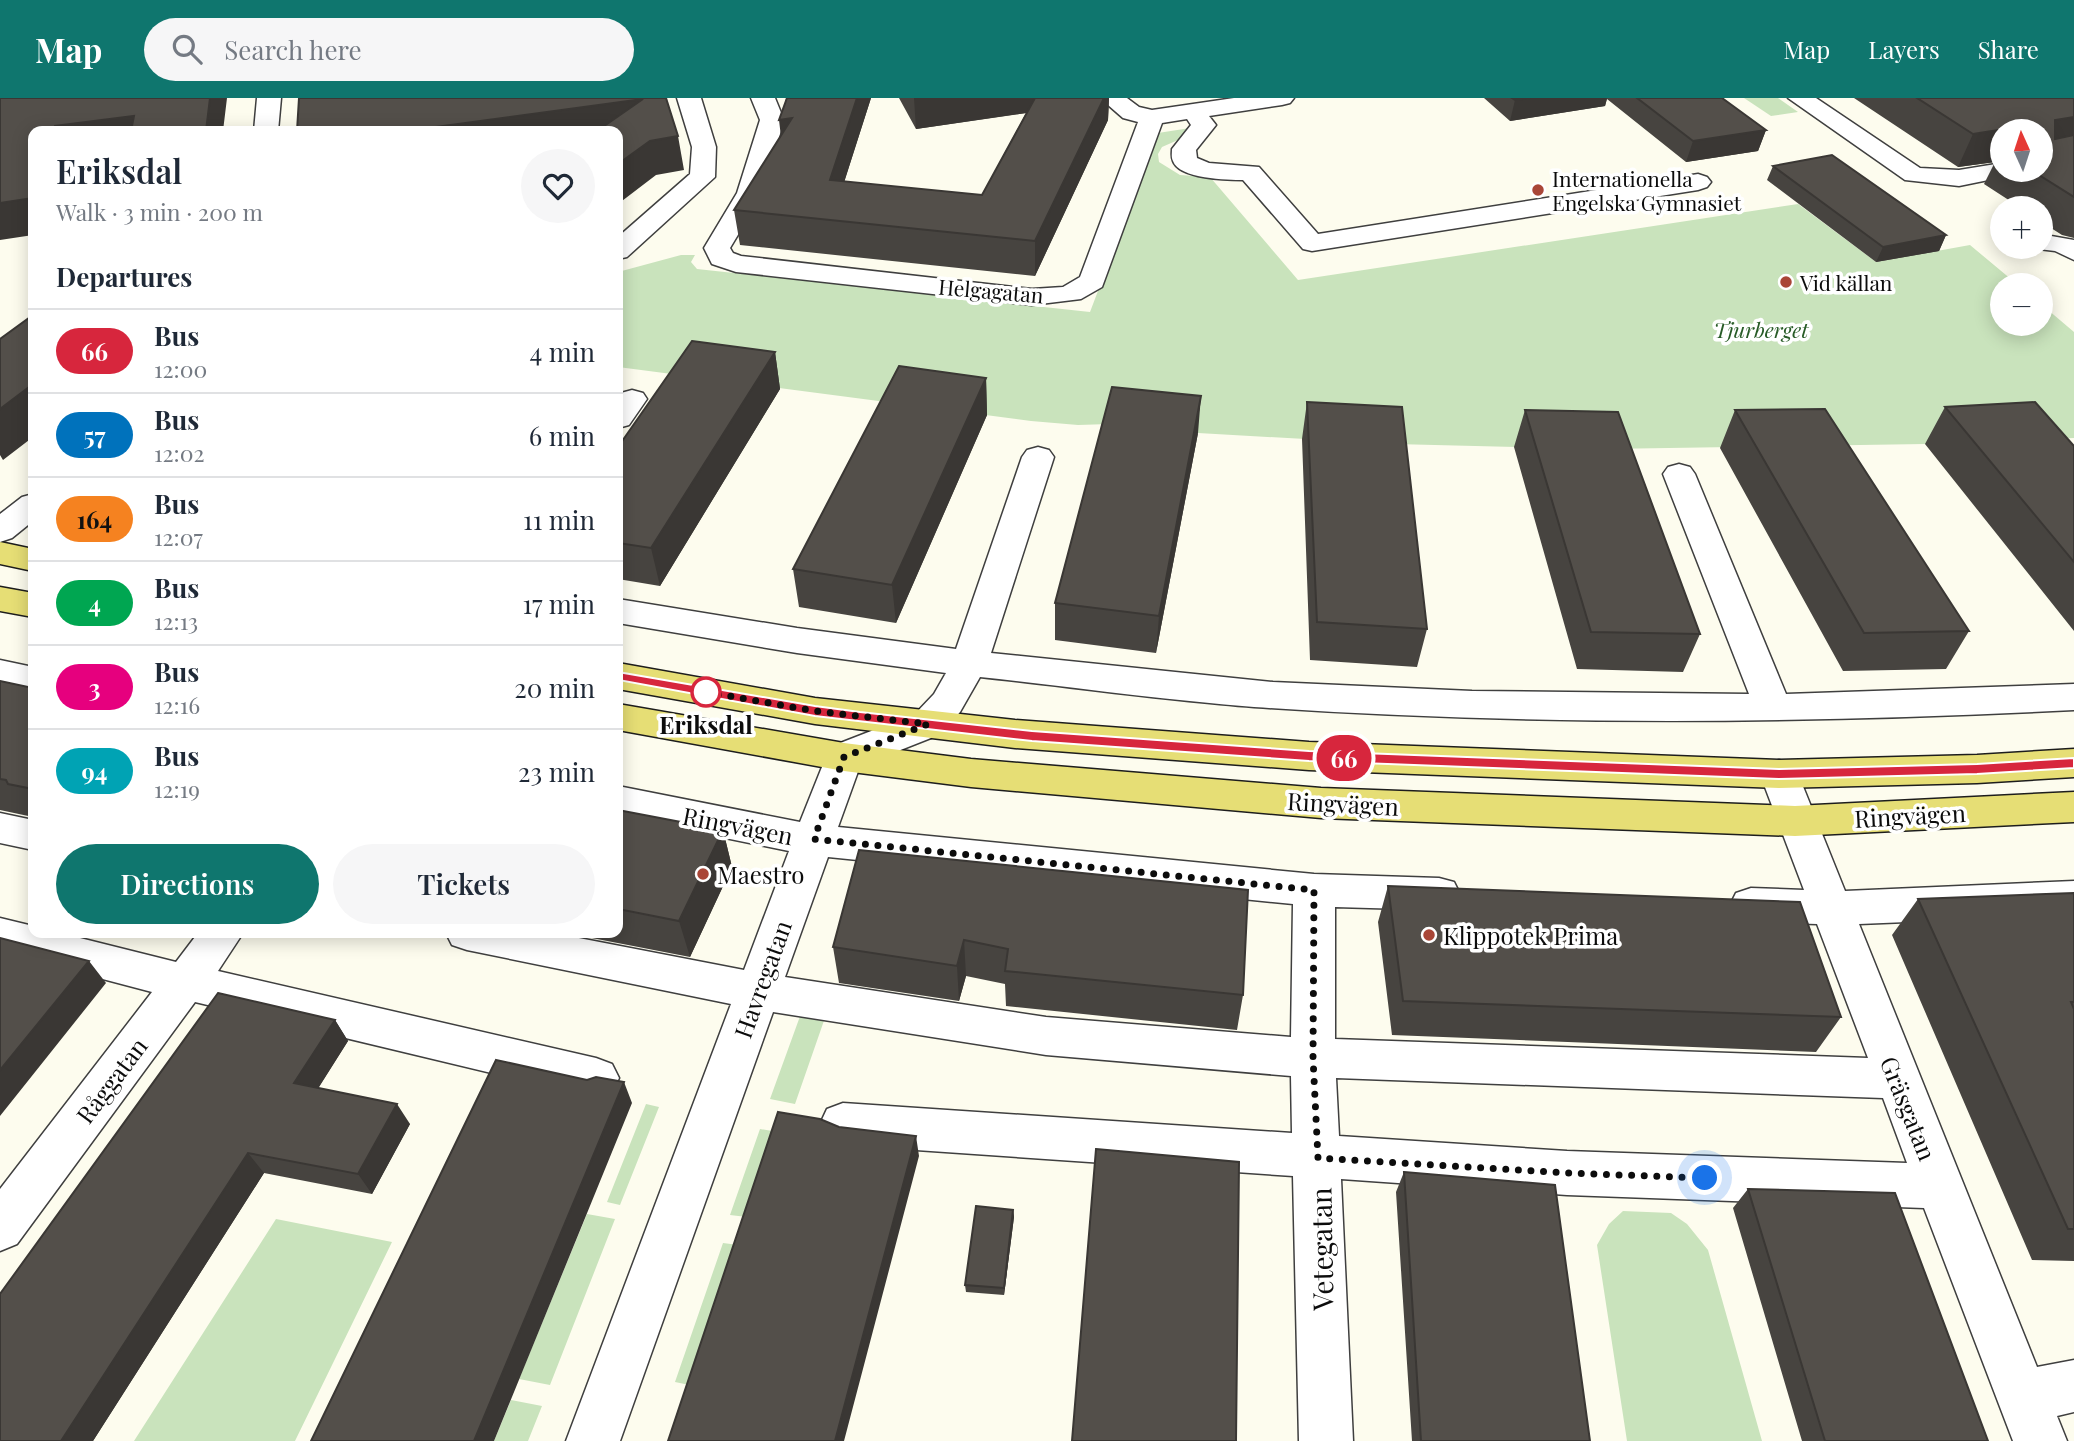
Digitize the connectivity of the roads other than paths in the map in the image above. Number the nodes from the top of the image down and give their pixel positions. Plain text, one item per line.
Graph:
1 (268, 98) edge
2 (689, 98) edge
3 (763, 98) edge
4 (1112, 98) edge
5 (1282, 98) edge
6 (1800, 98) edge
7 (1193, 111) junction
8 (1152, 117) junction
9 (266, 126) edge
10 (1990, 172) edge
11 (1698, 182) dead end
12 (2053, 243) edge
13 (623, 247) edge
14 (2074, 252) edge
15 (1038, 457) dead end
16 (1679, 474) dead end
17 (0, 494) edge
18 (28, 502) edge
19 (28, 507) edge
20 (0, 531) edge
21 (0, 553) edge
22 (28, 559) edge
23 (0, 598) edge
24 (28, 604) edge
25 (623, 612) edge
26 (969, 665) junction
27 (0, 673) edge
28 (623, 677) edge
29 (28, 679) edge
30 (2074, 696) edge
31 (1773, 707) junction
32 (623, 718) edge
33 (928, 724) junction
34 (844, 757) junction
35 (2074, 762) edge
36 (1779, 774) junction
37 (623, 802) edge
38 (2074, 807) edge
39 (1795, 821) junction
40 (0, 828) edge
41 (28, 834) edge
42 (814, 839) junction
43 (1314, 890) junction
44 (1477, 895) edge
45 (2074, 898) edge
46 (1709, 903) edge
47 (1830, 908) junction
48 (0, 935) edge
49 (218, 938) edge
50 (492, 938) edge
51 (185, 982) junction
52 (757, 991) junction
53 (1313, 1058) junction
54 (596, 1078) edge
55 (1897, 1079) junction
56 (844, 1124) dead end
57 (1318, 1158) junction
58 (1940, 1186) junction
59 (0, 1228) edge
60 (2074, 1386) edge
61 (2031, 1419) edge
62 (593, 1441) edge
63 (1326, 1441) edge

1 - 9 street
2 - 13 street
3 - 8 street, Helgagatan
4 - 8 street
5 - 7 street
6 - 10 street
7 - 8 street
7 - 11 street
12 - 14 street
15 - 26 street
16 - 31 street
17 - 18 street
19 - 20 street
21 - 22 main road
23 - 24 main road
25 - 26 street
26 - 31 street
26 - 33 street
27 - 29 street
28 - 33 main road, Ringvägen
30 - 31 street
32 - 34 main road, Ringvägen
33 - 34 street
33 - 36 main road, Ringvägen
34 - 39 main road, Ringvägen
34 - 42 street, Havregatan
35 - 36 main road, Ringvägen
36 - 39 street, Gräsgatan
37 - 42 street, Ringvägen
38 - 39 main road, Ringvägen
39 - 47 street, Gräsgatan
40 - 41 street
42 - 43 street, Ringvägen
42 - 52 street, Havregatan
43 - 44 street, Ringvägen
43 - 53 street, Vetegatan
45 - 47 street
46 - 47 street
47 - 55 street, Gräsgatan
48 - 51 street
49 - 51 street, Råggatan
50 - 52 street
51 - 54 street
51 - 59 street, Råggatan
52 - 53 street
52 - 62 street, Havregatan
53 - 55 street
53 - 57 street, Vetegatan
55 - 58 street, Gräsgatan
56 - 57 street
57 - 58 street
57 - 63 street, Vetegatan
58 - 61 street, Gräsgatan
60 - 61 street

